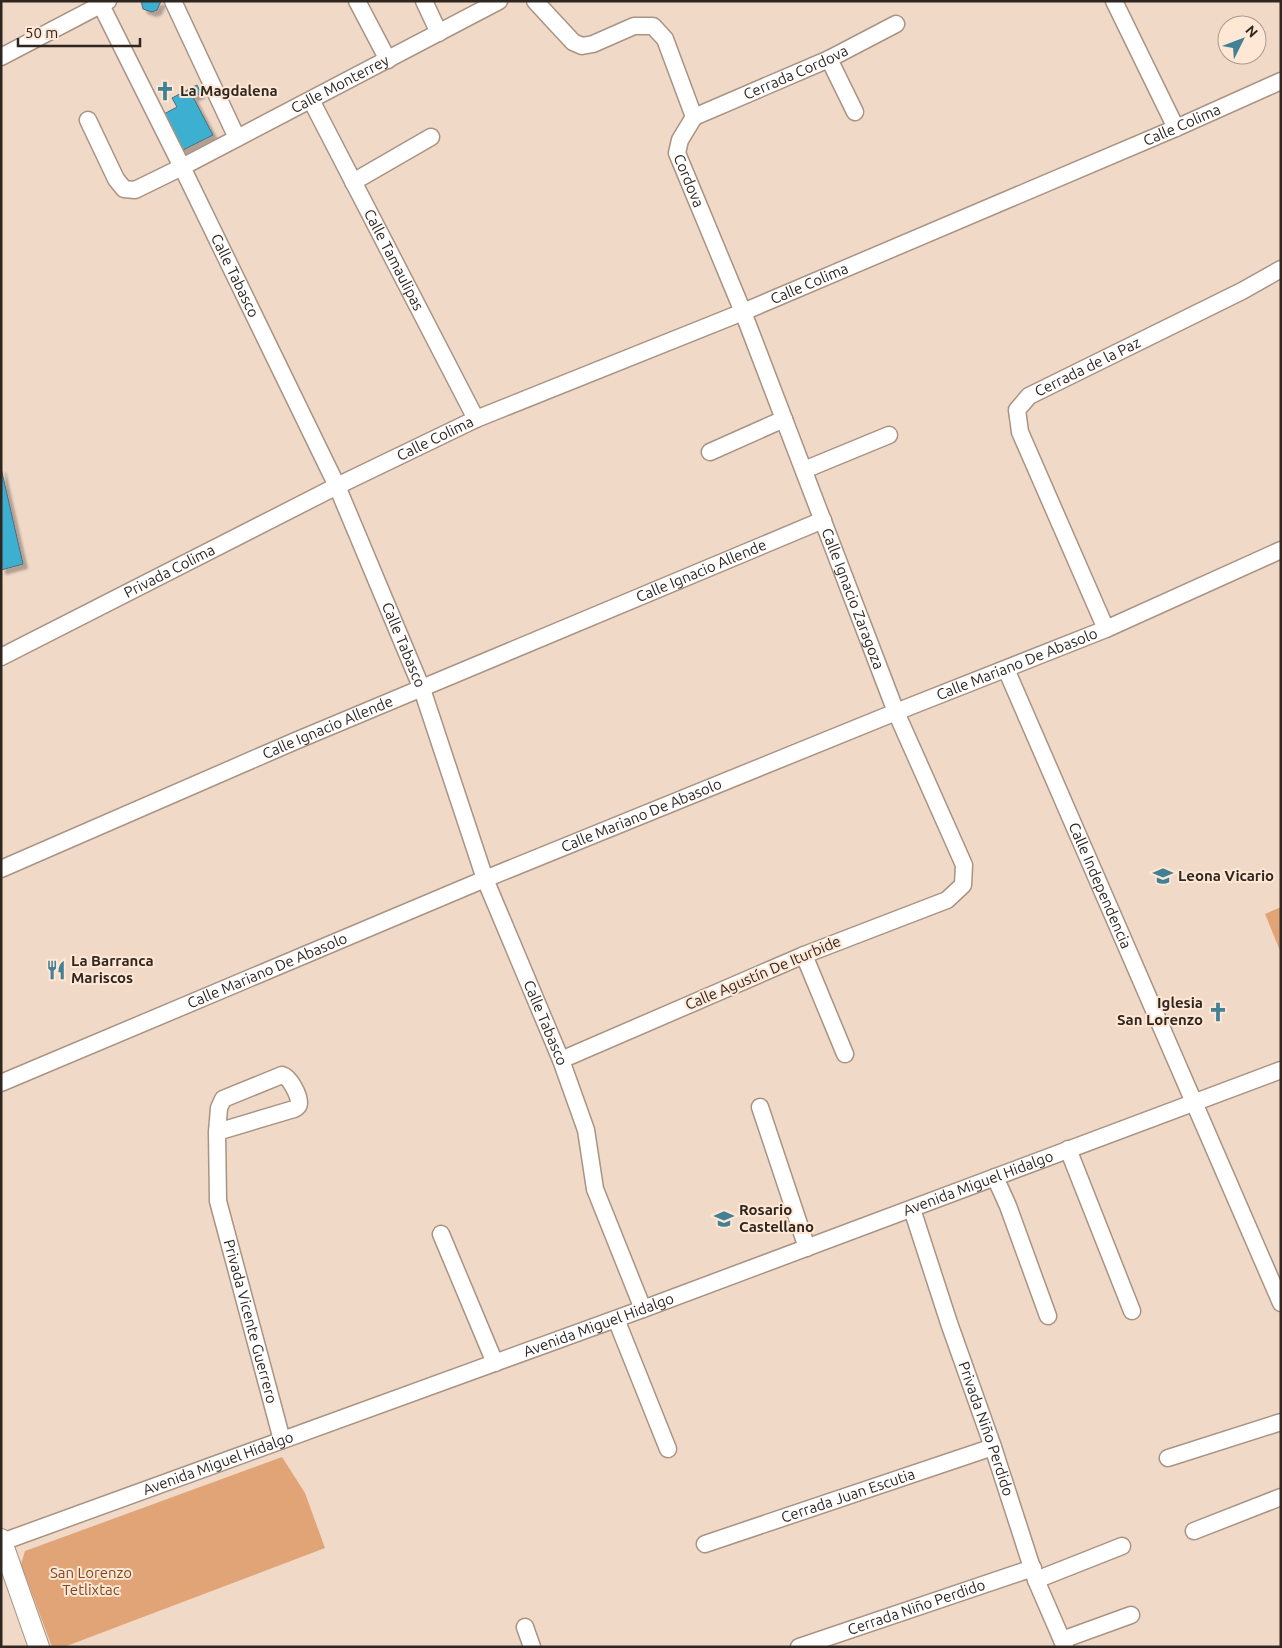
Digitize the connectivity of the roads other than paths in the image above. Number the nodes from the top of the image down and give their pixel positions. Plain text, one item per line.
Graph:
1 (172, 1) edge
2 (357, 1) edge
3 (424, 1) edge
4 (499, 1) edge
5 (535, 1) edge
6 (1114, 1) edge
7 (105, 3) edge
8 (896, 24) dead end
9 (438, 33) junction
10 (1, 57) edge
11 (829, 59) junction
12 (388, 60) junction
13 (1281, 81) edge
14 (311, 100) junction
15 (855, 112) dead end
16 (694, 117) junction
17 (88, 120) dead end
18 (1176, 128) junction
19 (431, 137) dead end
20 (237, 138) junction
21 (182, 167) junction
22 (353, 182) junction
23 (1281, 269) edge
24 (743, 312) junction
25 (476, 419) junction
26 (784, 419) junction
27 (889, 435) dead end
28 (710, 452) dead end
29 (804, 470) junction
30 (337, 486) junction
31 (823, 520) junction
32 (1281, 550) edge
33 (1106, 629) junction
34 (1, 657) edge
35 (1006, 669) junction
36 (422, 689) junction
37 (896, 712) junction
38 (1, 869) edge
39 (485, 879) junction
40 (964, 885) joint
41 (804, 954) junction
42 (845, 1054) dead end
43 (561, 1060) junction
44 (1281, 1070) edge
45 (1, 1083) edge
46 (1193, 1103) junction
47 (760, 1107) dead end
48 (217, 1132) junction
49 (1068, 1149) junction
50 (995, 1177) junction
51 (912, 1209) junction
52 (441, 1234) dead end
53 (806, 1248) junction
54 (1281, 1303) edge
55 (643, 1309) junction
56 (1132, 1311) dead end
57 (1048, 1316) dead end
58 (616, 1318) junction
59 (495, 1362) junction
60 (1281, 1422) edge
61 (282, 1440) junction
62 (993, 1447) junction
63 (668, 1449) dead end
64 (1168, 1458) dead end
65 (1281, 1497) edge
66 (1194, 1531) dead end
67 (2, 1541) edge
68 (705, 1544) dead end
69 (1122, 1546) dead end
70 (1034, 1574) junction
71 (1131, 1615) dead end
72 (525, 1627) dead end
73 (1064, 1644) edge
74 (805, 1646) edge
75 (39, 1647) edge
76 (532, 1647) edge

1 - 20 street
2 - 12 street
3 - 9 street
4 - 9 street, Calle Monterrey
5 - 16 street
6 - 18 street
7 - 10 street
7 - 21 street, Calle Tabasco
8 - 11 street, Cerrada Cordova
9 - 12 street, Calle Monterrey
11 - 15 street
11 - 16 street, Cerrada Cordova
12 - 14 street, Calle Monterrey
13 - 18 street, Calle Colima
14 - 20 street, Calle Monterrey
14 - 22 street, Calle Tamaulipas
16 - 24 street, Cordova
17 - 21 street, Calle Monterrey
18 - 24 street, Calle Colima
19 - 22 street
20 - 21 street, Calle Monterrey
21 - 30 street, Calle Tabasco
22 - 25 street, Calle Tamaulipas
23 - 33 street, Cerrada de la Paz
24 - 25 street, Calle Colima
24 - 26 street, Calle Ignacio Zaragoza
25 - 30 street, Calle Colima
26 - 28 street
26 - 29 street, Calle Ignacio Zaragoza
27 - 29 street
29 - 31 street, Calle Ignacio Zaragoza
30 - 34 street, Privada Colima
30 - 36 street, Calle Tabasco
31 - 36 street, Calle Ignacio Allende
31 - 37 street, Calle Ignacio Zaragoza
32 - 33 street, Calle Mariano De Abasolo
33 - 35 street, Calle Mariano De Abasolo
35 - 37 street, Calle Mariano De Abasolo
35 - 46 street, Calle Independencia
36 - 38 street, Calle Ignacio Allende
36 - 39 street, Calle Tabasco
37 - 39 street, Calle Mariano De Abasolo
37 - 40 street, Calle Ignacio Zaragoza
39 - 43 street, Calle Tabasco
39 - 45 street, Calle Mariano De Abasolo
40 - 41 street, Calle Agustín De Iturbide
41 - 42 street
41 - 43 street, Calle Agustín De Iturbide
43 - 55 street, Calle Tabasco
44 - 46 street, Avenida Miguel Hidalgo
46 - 49 street, Avenida Miguel Hidalgo
46 - 54 street, Calle Independencia
47 - 53 street
48 - 48 street, Privada Vicente Guerrero
48 - 61 street, Privada Vicente Guerrero
49 - 50 street, Avenida Miguel Hidalgo
49 - 56 street
50 - 51 street, Avenida Miguel Hidalgo
50 - 57 street
51 - 53 street, Avenida Miguel Hidalgo
51 - 62 street, Privada Niño Perdido
52 - 59 street
53 - 55 street, Avenida Miguel Hidalgo
55 - 58 street, Avenida Miguel Hidalgo
58 - 59 street, Avenida Miguel Hidalgo
58 - 63 street
59 - 61 street, Avenida Miguel Hidalgo
60 - 64 street
61 - 67 street, Avenida Miguel Hidalgo
62 - 68 street, Cerrada Juan Escutia
62 - 70 street, Privada Niño Perdido
65 - 66 street
67 - 75 main road
69 - 70 street, Cerrada Niño Perdido
70 - 73 street, Privada Niño Perdido
70 - 74 street, Cerrada Niño Perdido
71 - 73 street
72 - 76 street

